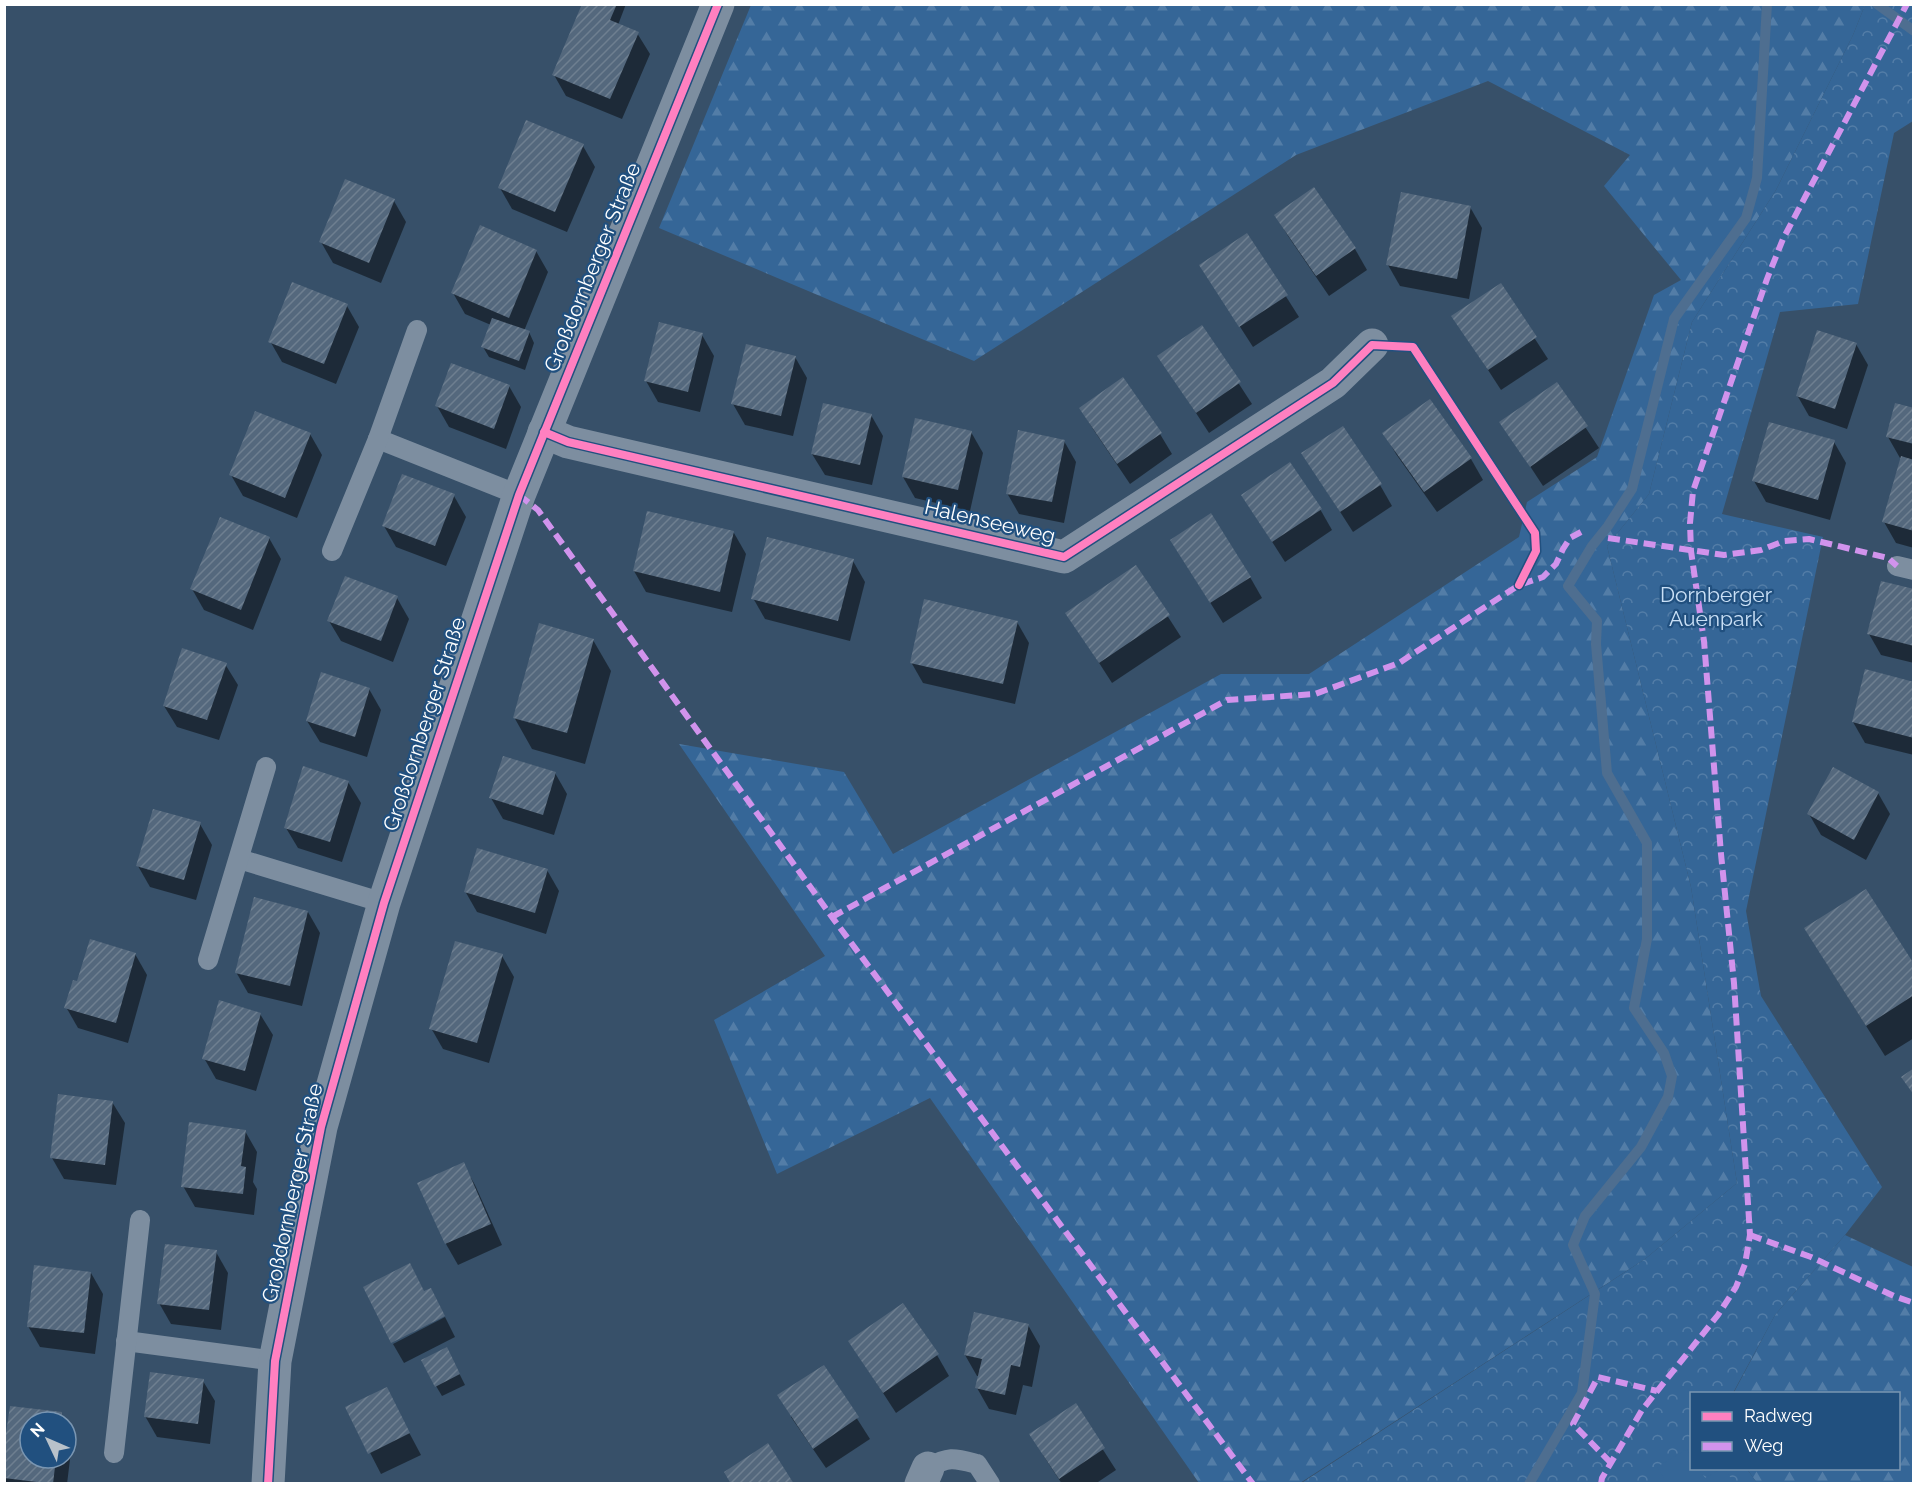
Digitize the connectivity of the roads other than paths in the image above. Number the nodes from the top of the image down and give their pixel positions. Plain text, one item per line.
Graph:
1 (718, 4) edge
2 (417, 330) dead end
3 (1372, 345) dead end
4 (544, 432) junction
5 (378, 439) junction
6 (519, 495) junction
7 (332, 551) dead end
8 (266, 767) dead end
9 (239, 859) junction
10 (384, 903) junction
11 (208, 960) dead end
12 (140, 1221) dead end
13 (126, 1341) junction
14 (275, 1361) junction
15 (114, 1454) dead end
16 (924, 1476) edge
17 (268, 1484) edge
18 (990, 1484) edge

1 - 4 street, Großdornberger Straße
2 - 5 lane
3 - 4 street, Halenseeweg
4 - 6 street, Großdornberger Straße
5 - 6 lane
5 - 7 lane
6 - 10 street, Großdornberger Straße
8 - 9 lane
9 - 10 lane
9 - 11 lane
10 - 14 street, Großdornberger Straße
12 - 13 lane
13 - 14 lane
13 - 15 lane
14 - 17 street, Großdornberger Straße
16 - 18 lane

